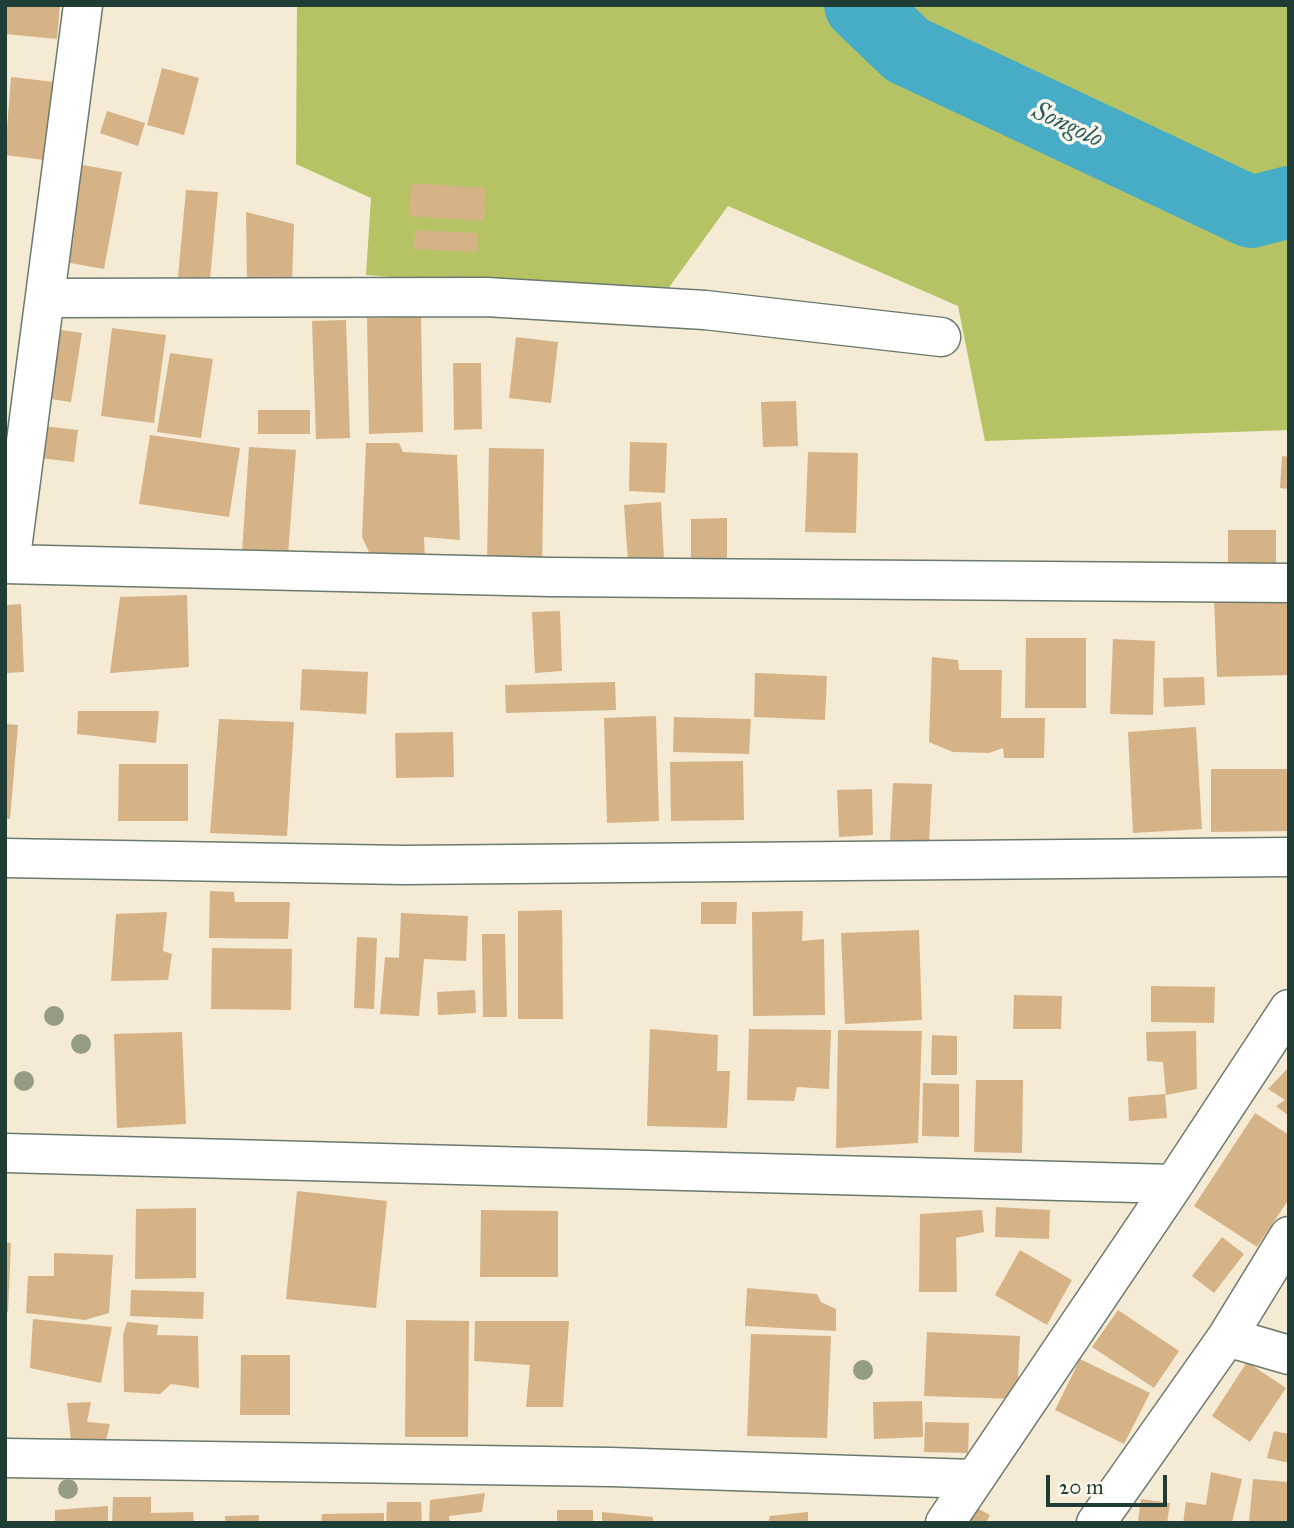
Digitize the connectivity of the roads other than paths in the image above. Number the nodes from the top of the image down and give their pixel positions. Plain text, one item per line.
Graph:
1 (83, 5) edge
2 (45, 298) junction
3 (941, 337) dead end
4 (8, 564) edge
5 (1289, 583) edge
6 (1289, 857) edge
7 (5, 858) edge
8 (1289, 1009) edge
9 (5, 1153) edge
10 (1174, 1184) junction
11 (1289, 1236) edge
12 (1227, 1337) junction
13 (1289, 1355) edge
14 (5, 1458) edge
15 (973, 1479) junction
16 (945, 1523) edge
17 (1096, 1523) edge

1 - 2 street
2 - 3 street
2 - 4 street
4 - 5 street
6 - 7 street
8 - 10 street
9 - 10 street
10 - 15 street
11 - 12 street
12 - 13 street
12 - 17 street
14 - 15 street
15 - 16 street

